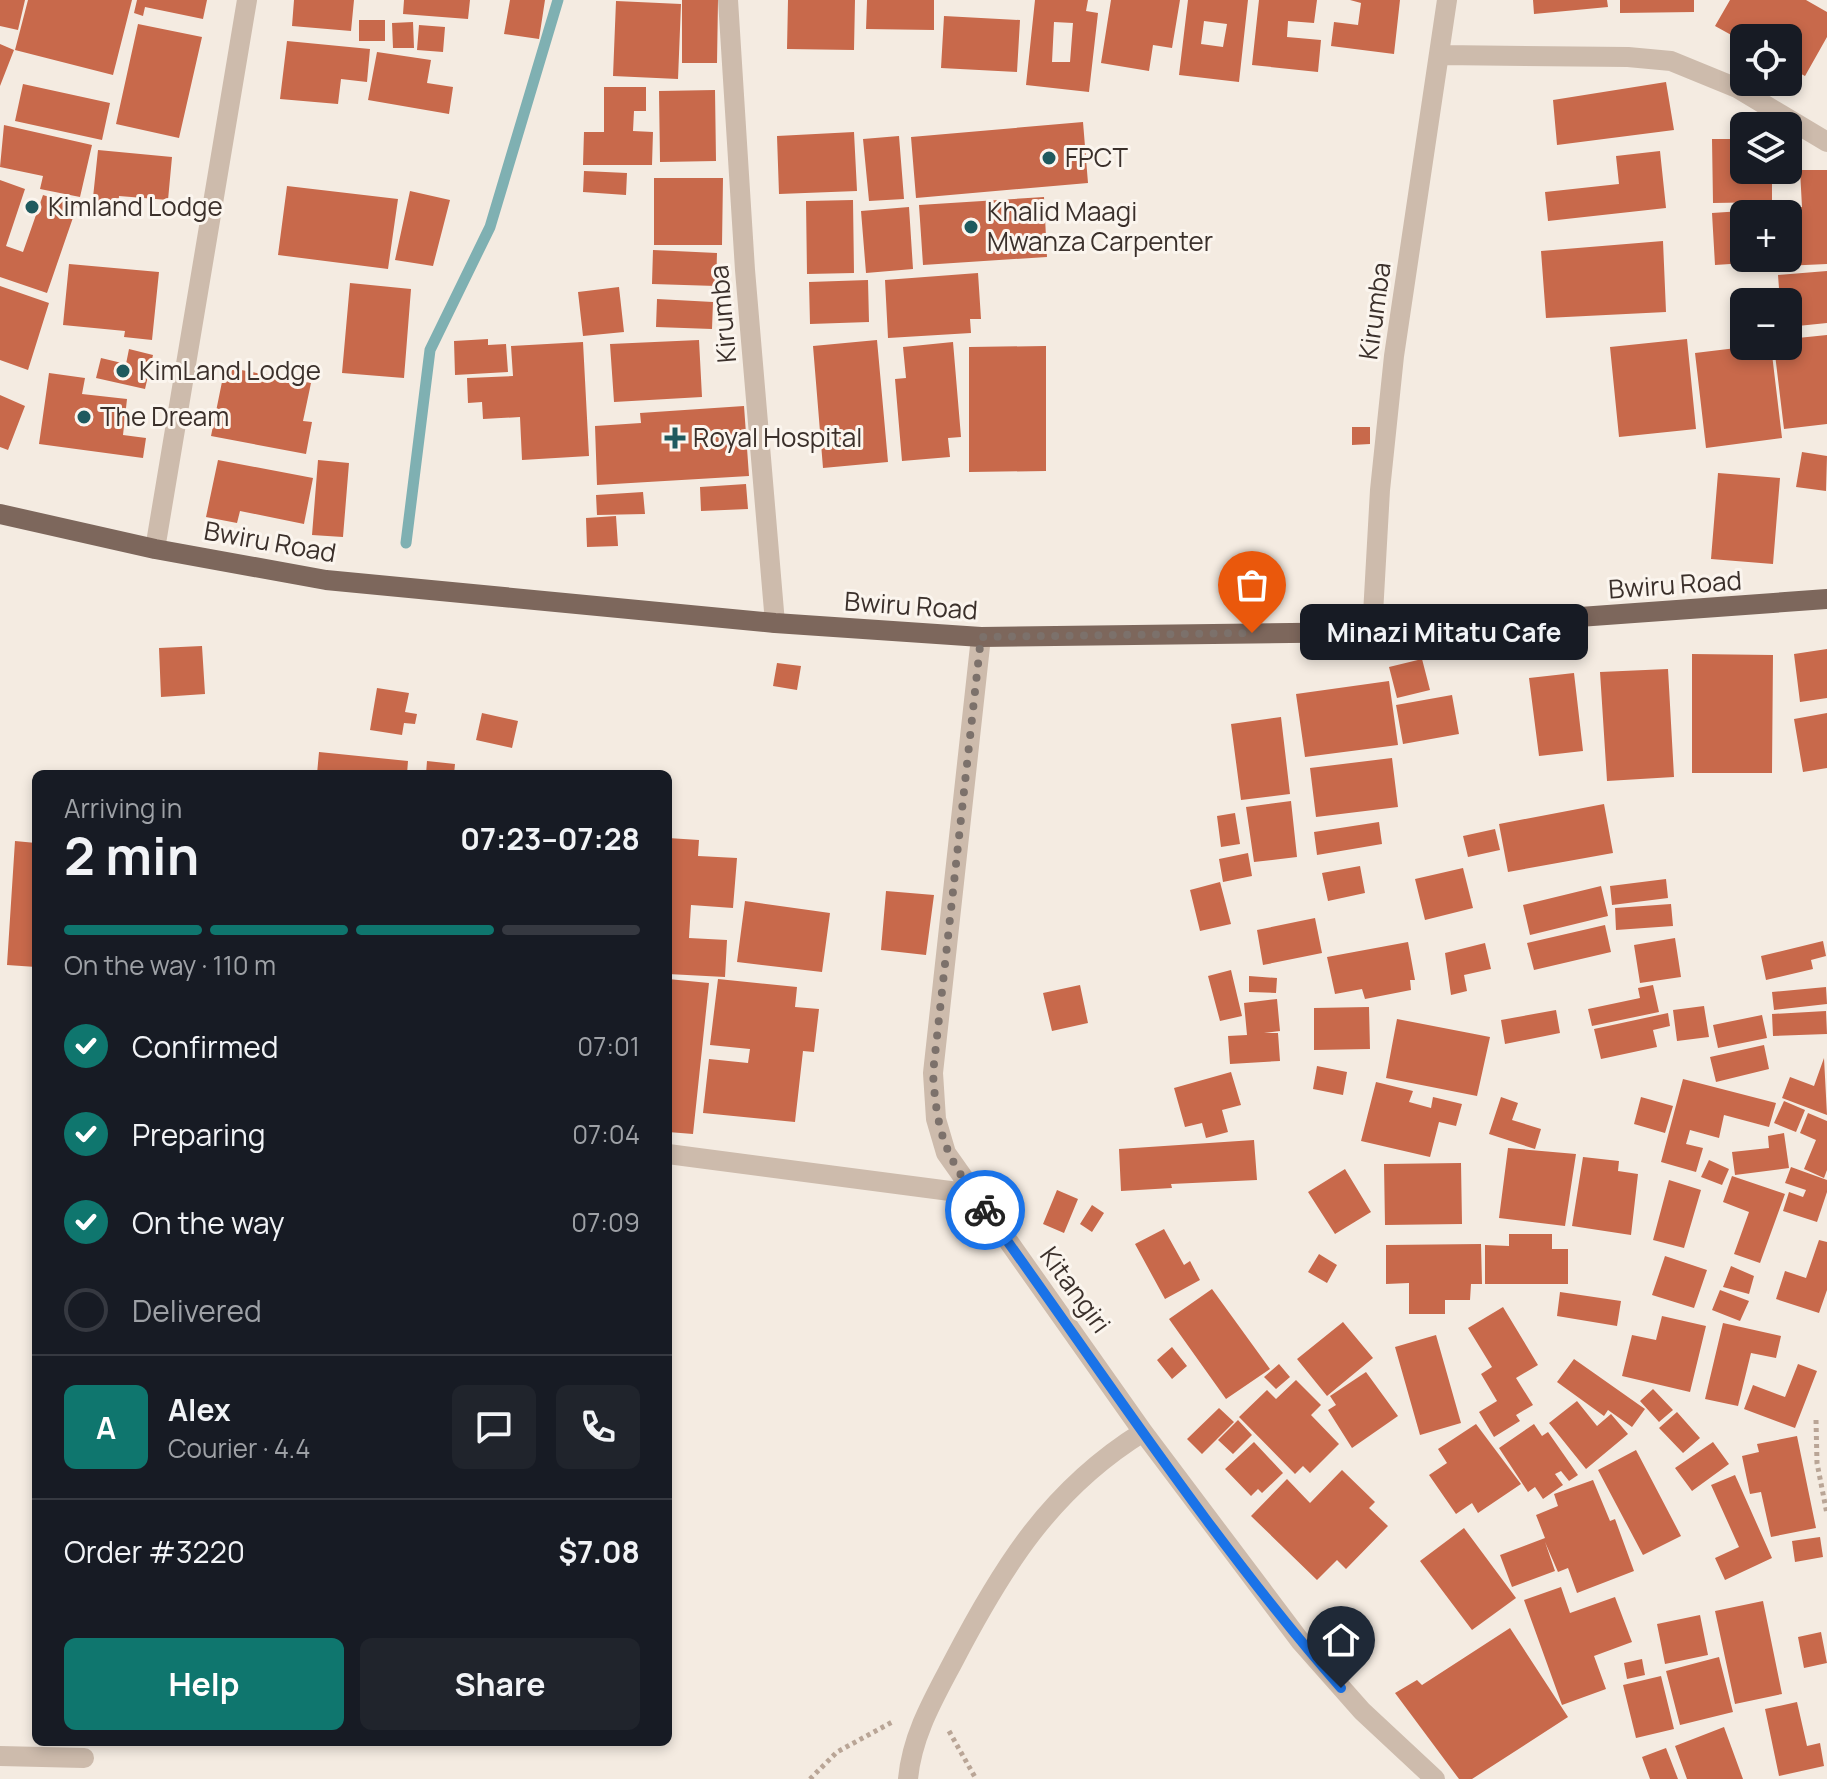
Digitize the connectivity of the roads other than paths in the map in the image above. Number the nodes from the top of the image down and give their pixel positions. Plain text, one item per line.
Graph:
1 (247, 0) edge
2 (728, 0) edge
3 (1447, 0) edge
4 (1441, 55) junction
5 (1827, 142) edge
6 (0, 514) edge
7 (155, 549) junction
8 (1827, 599) edge
9 (775, 623) junction
10 (1372, 632) junction
11 (981, 637) junction
12 (672, 1155) edge
13 (973, 1194) junction
14 (1143, 1432) junction
15 (0, 1756) edge
16 (84, 1758) dead end
17 (908, 1779) edge
18 (1435, 1779) edge

1 - 7 street
2 - 9 street, Kirumba
3 - 4 street, Kirumba
4 - 5 street
4 - 10 street, Kirumba
6 - 7 main road, Bwiru Road
7 - 9 main road, Bwiru Road
8 - 10 main road, Bwiru Road
9 - 11 main road, Bwiru Road
10 - 11 main road, Bwiru Road
11 - 13 street, Kitangiri
12 - 13 street
13 - 14 street, Kitangiri
14 - 17 street
14 - 18 street, Kitangiri
15 - 16 street

